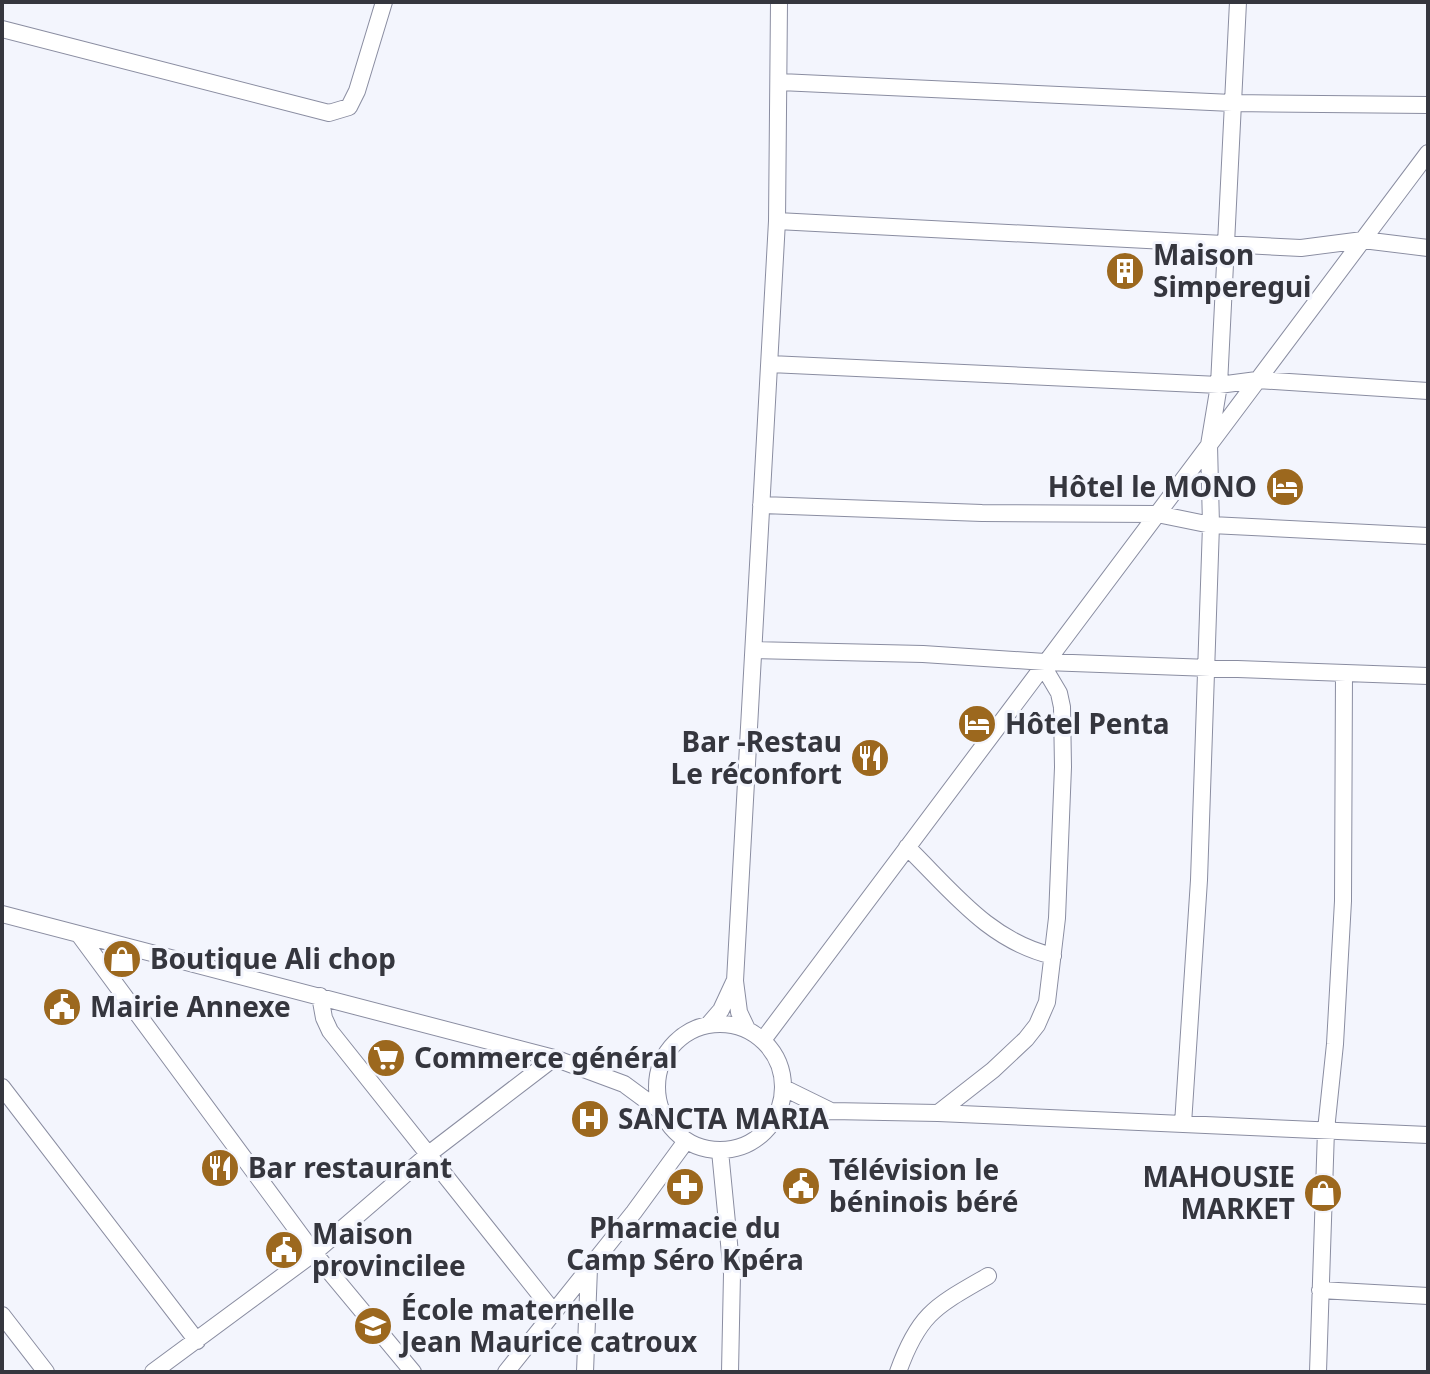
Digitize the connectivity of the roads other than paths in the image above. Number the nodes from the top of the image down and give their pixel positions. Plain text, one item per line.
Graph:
1 (384, 2) edge
2 (779, 2) edge
3 (1238, 2) edge
4 (2, 29) edge
5 (780, 82) junction
6 (1232, 103) junction
7 (1428, 105) edge
8 (1428, 153) edge
9 (777, 221) junction
10 (1363, 240) junction
11 (1225, 244) junction
12 (1428, 248) edge
13 (770, 364) junction
14 (1257, 380) junction
15 (1219, 385) junction
16 (1428, 391) edge
17 (1209, 445) junction
18 (761, 505) junction
19 (1157, 514) junction
20 (1211, 525) junction
21 (1428, 536) edge
22 (755, 650) junction
23 (1044, 664) junction
24 (1205, 667) junction
25 (1344, 673) junction
26 (1428, 676) edge
27 (907, 847) junction
28 (2, 914) edge
29 (80, 936) junction
30 (1053, 956) junction
31 (735, 981) junction
32 (320, 996) junction
33 (709, 1024) junction
34 (747, 1029) junction
35 (763, 1040) junction
36 (554, 1058) junction
37 (659, 1069) junction
38 (624, 1084) junction
39 (2, 1087) edge
40 (784, 1088) junction
41 (831, 1111) junction
42 (662, 1112) junction
43 (938, 1113) junction
44 (775, 1119) junction
45 (1183, 1124) junction
46 (1326, 1130) junction
47 (1428, 1135) edge
48 (686, 1141) junction
49 (720, 1151) junction
50 (430, 1153) junction
51 (314, 1253) junction
52 (589, 1268) junction
53 (988, 1276) dead end
54 (1320, 1290) junction
55 (1428, 1296) edge
56 (553, 1311) junction
57 (2, 1315) edge
58 (197, 1341) junction
59 (46, 1372) edge
60 (153, 1372) edge
61 (413, 1372) edge
62 (506, 1372) edge
63 (585, 1372) edge
64 (730, 1372) edge
65 (898, 1372) edge
66 (1318, 1372) edge

1 - 4 street
2 - 5 street
3 - 6 street
5 - 6 street
5 - 9 street
6 - 7 street
6 - 11 street
8 - 10 street
9 - 11 street
9 - 13 street
10 - 11 street
10 - 12 street
10 - 14 street
11 - 15 street
13 - 15 street
13 - 18 street
14 - 15 street
14 - 16 street
14 - 17 street
15 - 17 street
17 - 19 street
17 - 20 street
18 - 19 street
18 - 22 street
19 - 20 street
19 - 23 street
20 - 21 street
20 - 24 street
22 - 23 street
22 - 31 street
23 - 24 street
23 - 27 street
23 - 30 street
24 - 25 street
24 - 45 street
25 - 26 street
25 - 46 street
27 - 30 street
27 - 35 street
28 - 29 street
29 - 32 street
29 - 51 street
30 - 43 street
31 - 33 street
31 - 34 street
32 - 36 street
32 - 50 street
33 - 34 street
33 - 37 street
34 - 35 street
35 - 40 street
36 - 38 street
36 - 50 street
37 - 38 street
37 - 42 street
38 - 42 street
39 - 58 street
40 - 41 street
40 - 44 street
41 - 43 street
41 - 44 street
42 - 48 street
43 - 45 street
44 - 49 street
45 - 46 street
46 - 47 street
46 - 54 street
48 - 49 street
48 - 52 street
49 - 64 street
50 - 51 street
50 - 56 street
51 - 58 street
51 - 61 street
52 - 56 street
52 - 63 street
53 - 65 street
54 - 55 street
54 - 66 street
56 - 62 street
57 - 59 street
58 - 60 street

